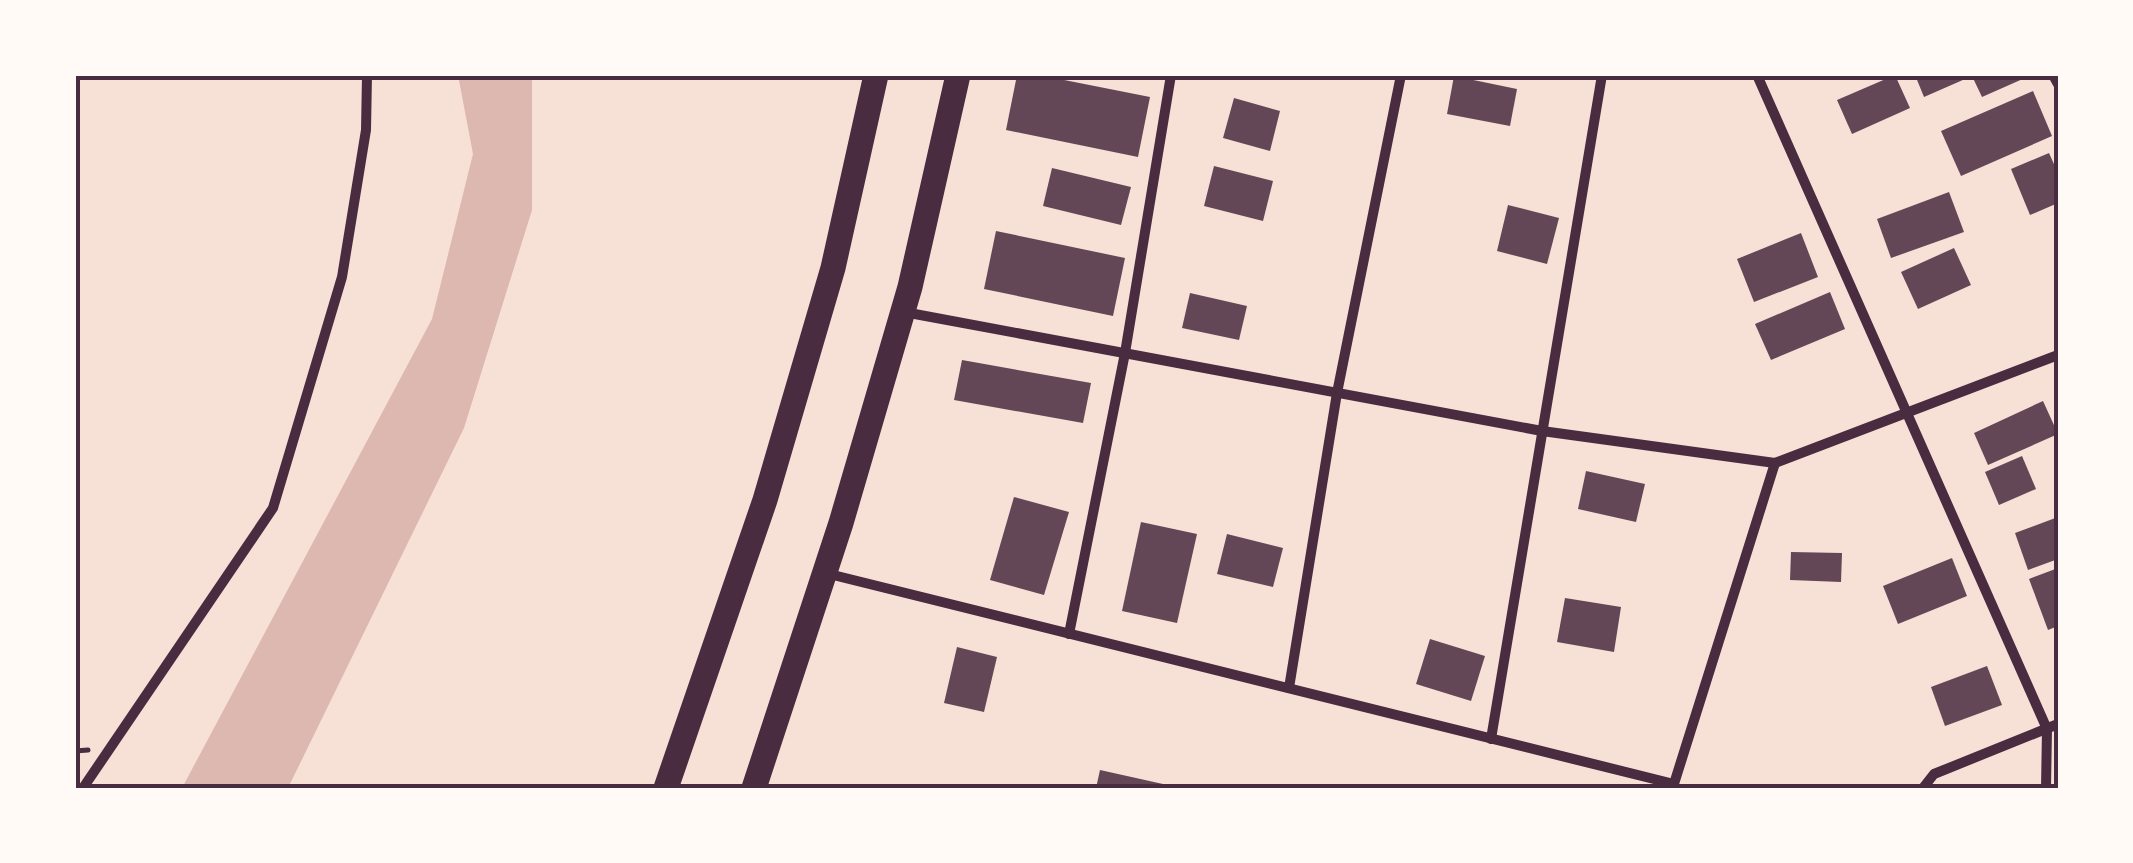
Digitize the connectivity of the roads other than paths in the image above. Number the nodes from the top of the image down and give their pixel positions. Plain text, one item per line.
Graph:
1 (367, 75) edge
2 (876, 75) edge
3 (958, 75) edge
4 (1171, 75) edge
5 (1401, 75) edge
6 (1602, 75) edge
7 (1757, 75) edge
8 (2054, 75) edge
9 (2058, 84) edge
10 (903, 312) junction
11 (1124, 353) junction
12 (2058, 355) edge
13 (1337, 393) junction
14 (1909, 414) junction
15 (1542, 431) junction
16 (1775, 463) junction
17 (824, 573) junction
18 (1069, 634) junction
19 (1289, 688) junction
20 (2052, 727) edge
21 (1491, 738) junction
22 (1673, 786) edge
23 (83, 788) edge
24 (666, 788) edge
25 (754, 788) edge
26 (1924, 788) edge
27 (2046, 788) edge

1 - 23 street
2 - 24 main road
3 - 10 main road
4 - 11 street
5 - 13 street
6 - 15 street
7 - 14 street
8 - 9 street
10 - 11 street
10 - 17 main road
11 - 13 street
11 - 18 street
12 - 14 street
13 - 15 street
13 - 19 street
14 - 16 street
14 - 20 street
15 - 16 street
15 - 21 street
16 - 22 street
17 - 18 street
17 - 25 main road
18 - 19 street
19 - 21 street
20 - 26 street
20 - 27 street
21 - 22 street

